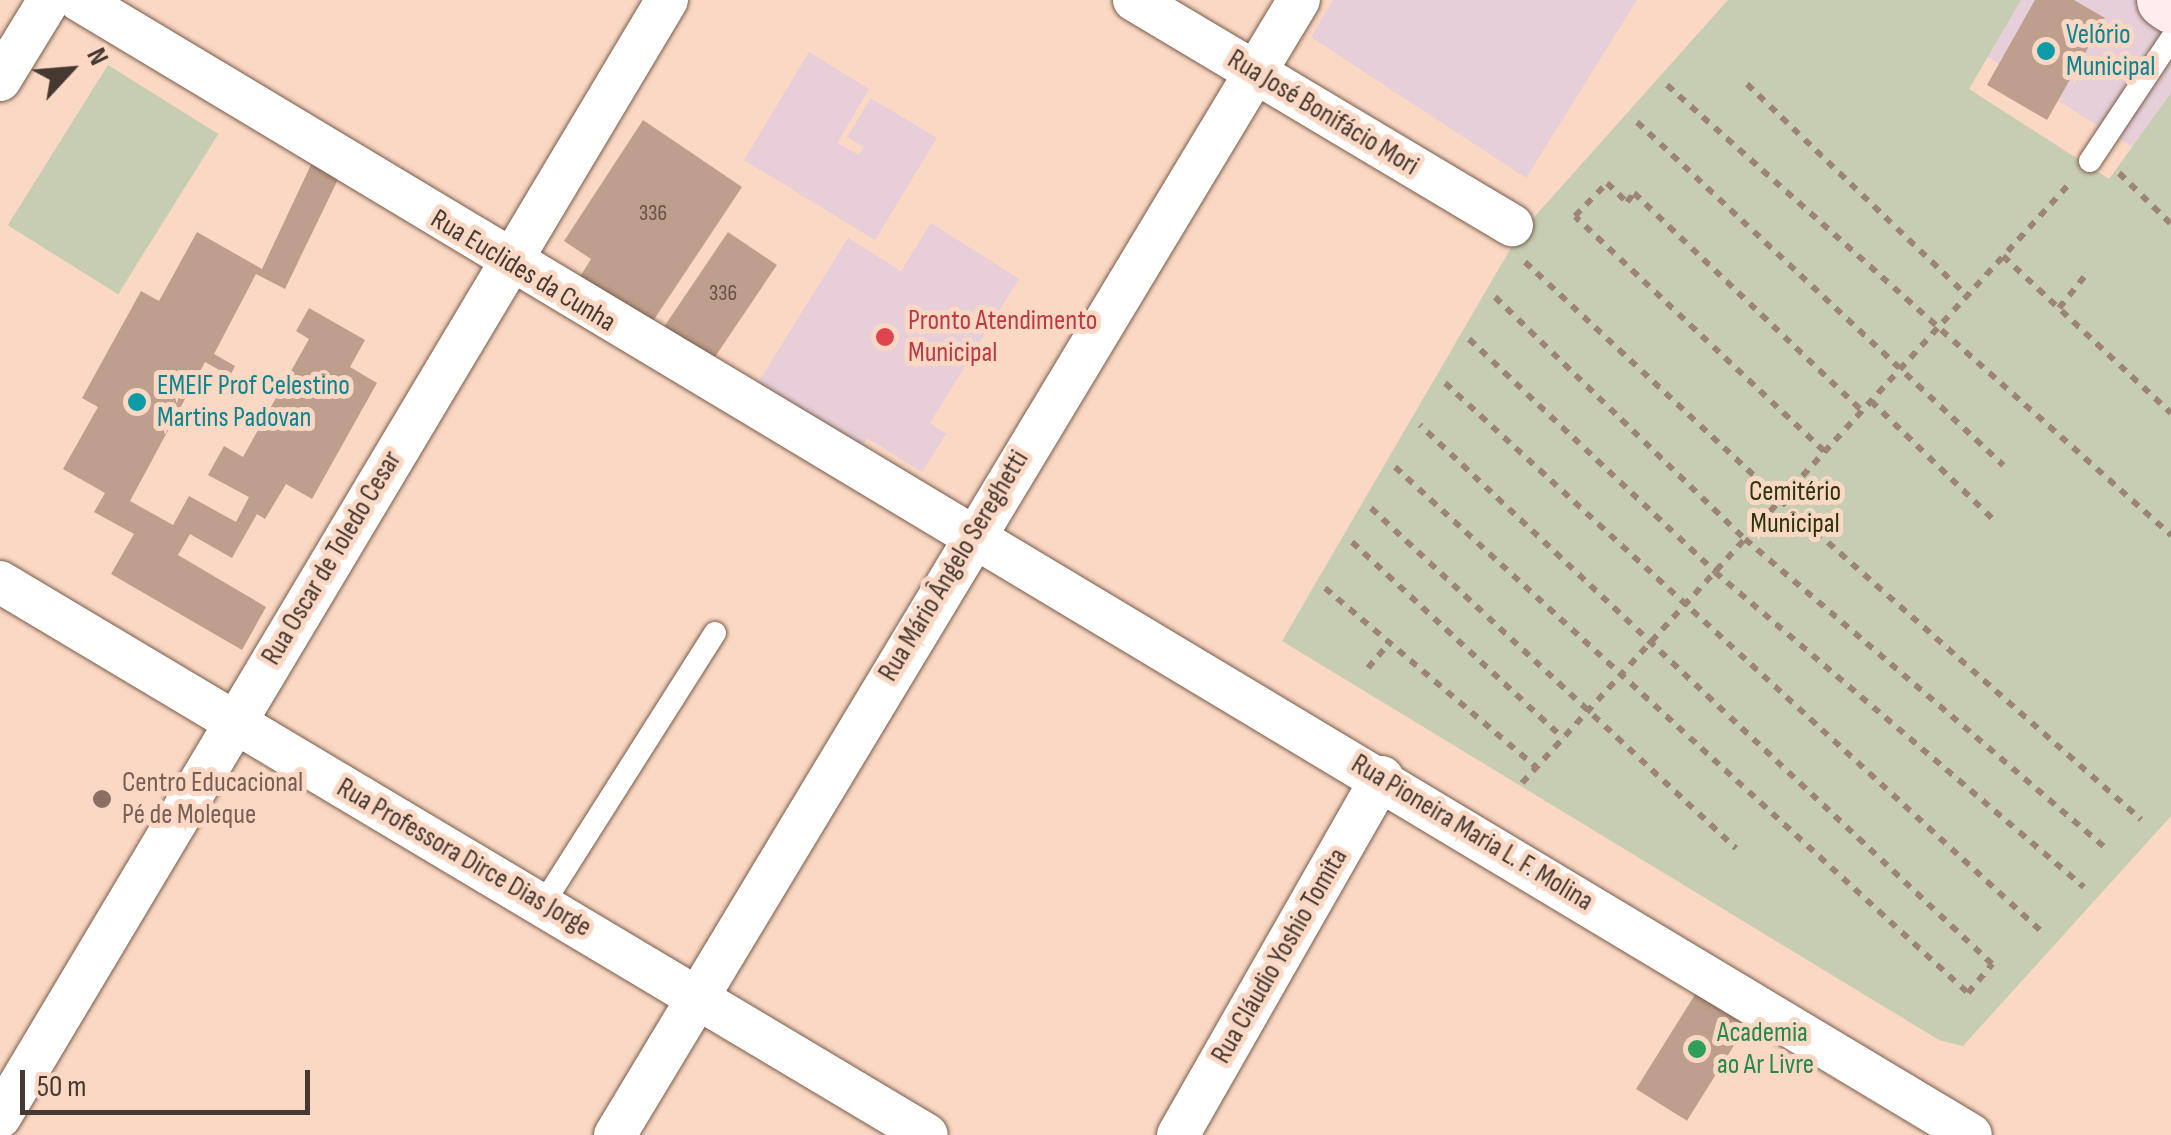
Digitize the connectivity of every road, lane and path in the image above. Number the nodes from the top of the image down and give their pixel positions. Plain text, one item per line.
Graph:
1 (48, 0) edge
2 (79, 0) edge
3 (667, 0) edge
4 (1134, 0) edge
5 (1299, 0) edge
6 (2164, 0) edge
7 (2171, 5) edge
8 (2171, 38) edge
9 (1256, 73) junction
10 (0, 80) edge
11 (1748, 84) dead end
12 (1667, 85) dead end
13 (1637, 122) dead end
14 (2093, 156) junction
15 (2171, 224) edge
16 (1514, 240) joint
17 (2003, 256) junction
18 (508, 262) junction
19 (2084, 277) dead end
20 (1495, 296) dead end
21 (1967, 296) junction
22 (2059, 308) junction
23 (1936, 330) junction
24 (1468, 339) dead end
25 (1900, 369) junction
26 (1446, 382) dead end
27 (1871, 401) junction
28 (1862, 412) junction
29 (2171, 413) edge
30 (1420, 425) dead end
31 (1825, 452) junction
32 (2004, 465) dead end
33 (1396, 468) dead end
34 (1780, 500) junction
35 (1372, 508) dead end
36 (1994, 520) dead end
37 (2171, 535) edge
38 (970, 538) junction
39 (1745, 539) junction
40 (1352, 542) dead end
41 (1715, 572) junction
42 (0, 582) edge
43 (1325, 588) dead end
44 (1684, 606) junction
45 (715, 632) dead end
46 (1388, 644) junction
47 (1648, 644) junction
48 (1368, 668) dead end
49 (1618, 677) junction
50 (1589, 708) junction
51 (234, 723) junction
52 (1563, 738) junction
53 (1536, 767) junction
54 (1382, 777) junction
55 (1522, 782) dead end
56 (2141, 819) dead end
57 (1736, 848) dead end
58 (2108, 850) dead end
59 (2084, 886) dead end
60 (543, 904) junction
61 (2041, 931) dead end
62 (698, 996) junction
63 (0, 1117) edge
64 (1920, 1123) edge
65 (615, 1135) edge
66 (927, 1135) edge
67 (1178, 1135) edge
68 (1970, 1135) edge

1 - 10 street
2 - 18 street, Rua Euclides da Cunha
3 - 18 street, Rua Oscar de Toledo Cesar
4 - 9 street, Rua José Bonifácio Mori
5 - 9 street, Rua Mário Ângelo Sereghetti
6 - 7 main road
8 - 14 lane
9 - 16 street, Rua José Bonifácio Mori
9 - 38 street, Rua Mário Ângelo Sereghetti
11 - 21 path
12 - 23 path
13 - 25 path
14 - 15 path
14 - 17 path
16 - 34 path
17 - 21 path
17 - 22 path
18 - 38 street, Rua Euclides da Cunha
18 - 51 street, Rua Oscar de Toledo Cesar
19 - 22 path
20 - 39 path
21 - 23 path
22 - 29 path
23 - 25 path
23 - 37 path
24 - 41 path
25 - 27 path
25 - 32 path
26 - 44 path
27 - 28 path
27 - 36 path
28 - 31 path
28 - 31 path
30 - 47 path
31 - 34 path
33 - 49 path
34 - 39 path
34 - 56 path
35 - 50 path
38 - 54 street, Rua Pioneira Maria L. F. Molina
38 - 62 street, Rua Mário Ângelo Sereghetti
39 - 41 path
39 - 58 path
40 - 52 path
41 - 44 path
41 - 59 path
42 - 51 street, Rua Professora Dirce Dias Jorge
43 - 46 path
44 - 47 path
44 - 61 path
45 - 60 lane
46 - 48 path
46 - 53 path
47 - 49 path
47 - 49 path
49 - 50 path
50 - 52 path
50 - 57 path
51 - 60 street, Rua Professora Dirce Dias Jorge
51 - 63 street, Rua Oscar de Toledo Cesar
52 - 53 path
53 - 55 path
54 - 64 street, Rua Pioneira Maria L. F. Molina
54 - 67 street, Rua Cláudio Yoshio Tomita
60 - 62 street, Rua Professora Dirce Dias Jorge
62 - 65 street, Rua Mário Ângelo Sereghetti
62 - 66 street, Rua Professora Dirce Dias Jorge
64 - 68 street, Rua Pioneira Maria L. F. Molina

